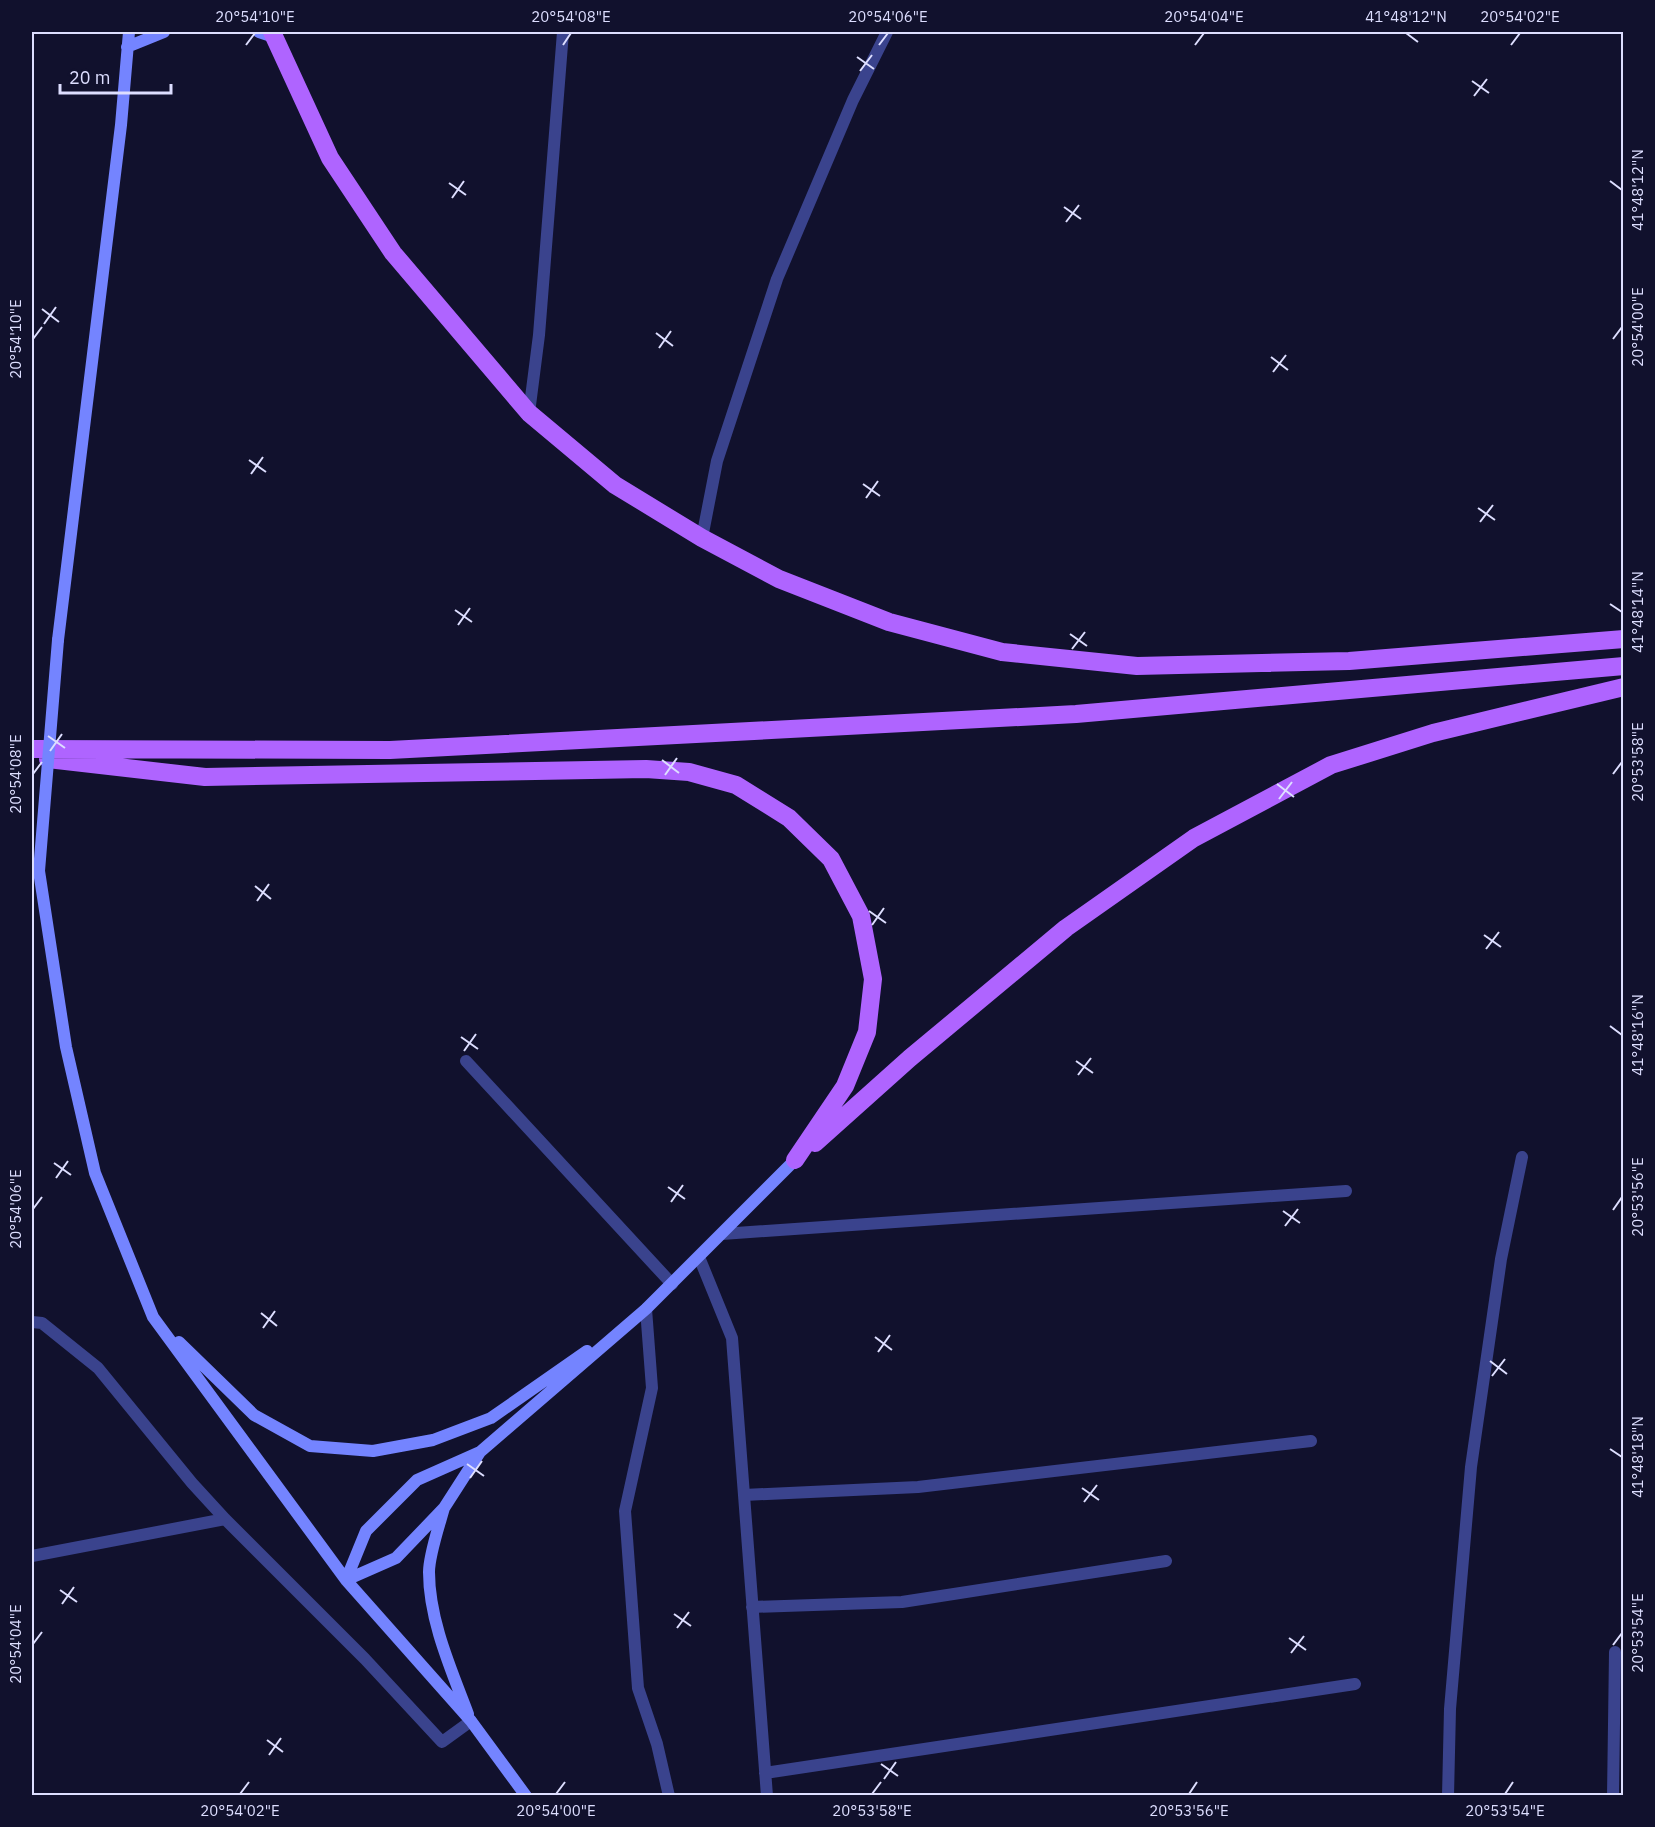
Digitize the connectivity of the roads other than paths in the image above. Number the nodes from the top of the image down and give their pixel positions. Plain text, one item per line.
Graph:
1 (121, 32) edge
2 (129, 32) edge
3 (164, 32) edge
4 (563, 32) edge
5 (887, 32) edge
6 (268, 33) edge
7 (127, 47) junction
8 (529, 413) junction
9 (702, 538) junction
10 (1623, 639) edge
11 (1623, 666) edge
12 (1623, 687) edge
13 (32, 748) edge
14 (32, 757) edge
15 (466, 1061) dead end
16 (1522, 1157) dead end
17 (795, 1160) junction
18 (1346, 1191) dead end
19 (722, 1234) junction
20 (699, 1257) junction
21 (672, 1284) junction
22 (646, 1309) junction
23 (153, 1317) junction
24 (32, 1322) edge
25 (1311, 1441) dead end
26 (480, 1452) junction
27 (744, 1495) junction
28 (444, 1508) junction
29 (225, 1519) junction
30 (32, 1556) edge
31 (1166, 1561) dead end
32 (346, 1580) junction
33 (752, 1607) junction
34 (1616, 1652) dead end
35 (1355, 1684) dead end
36 (471, 1721) junction
37 (765, 1773) junction
38 (526, 1796) edge
39 (669, 1796) edge
40 (767, 1796) edge
41 (1448, 1796) edge
42 (1613, 1796) edge

1 - 7 main road
2 - 7 main road
3 - 7 main road
4 - 8 street
5 - 9 street
6 - 8 main road
7 - 23 main road, bridge
8 - 9 main road
9 - 10 main road
11 - 13 main road
12 - 17 main road
14 - 17 main road
15 - 21 street
16 - 41 street
17 - 19 main road
18 - 19 street
19 - 20 main road
20 - 21 main road
20 - 27 street
21 - 22 main road
22 - 23 main road
22 - 26 main road
22 - 39 street
23 - 32 main road
24 - 29 street
25 - 27 street
26 - 28 main road
26 - 32 main road
27 - 33 street
28 - 32 main road
28 - 36 main road
29 - 30 street
29 - 36 street
31 - 33 street
32 - 36 main road
33 - 37 street
34 - 42 street
35 - 37 street
36 - 38 main road
37 - 40 street

